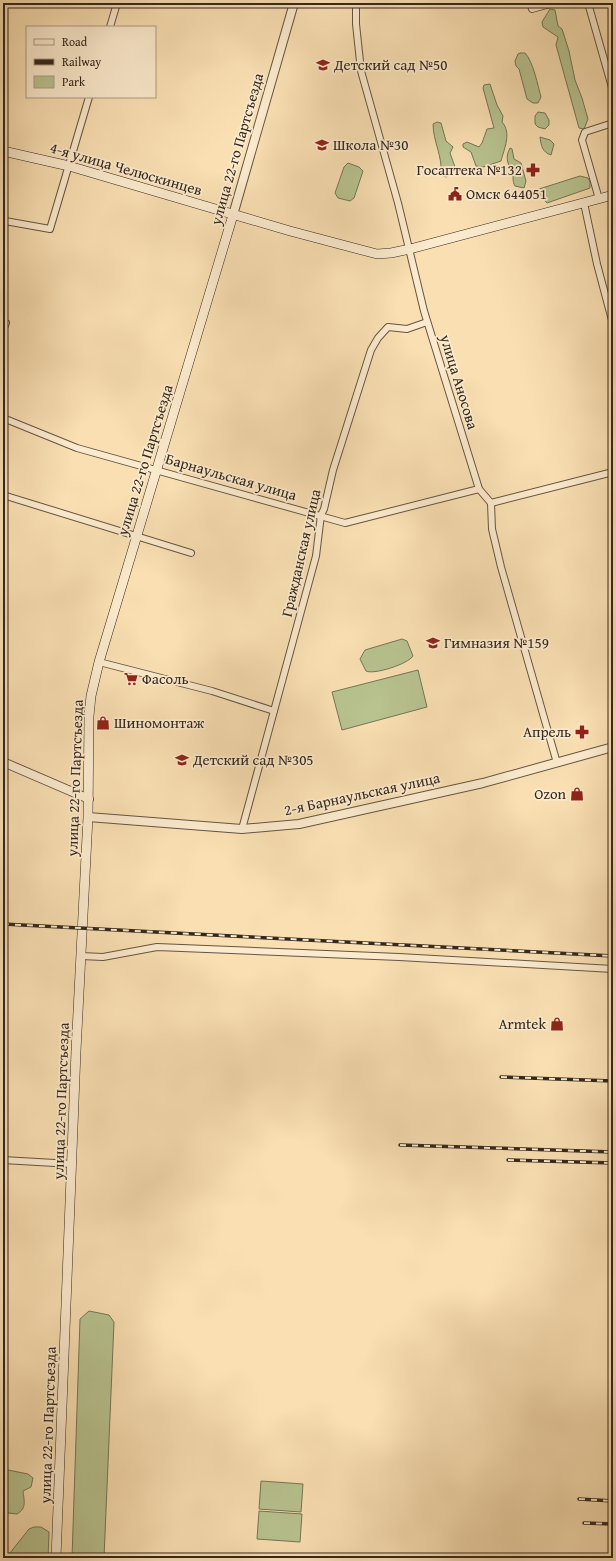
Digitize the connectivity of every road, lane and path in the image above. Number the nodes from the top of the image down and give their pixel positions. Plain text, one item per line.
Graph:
1 (117, 3) edge
2 (294, 3) edge
3 (356, 3) edge
4 (530, 3) edge
5 (554, 3) edge
6 (588, 3) edge
7 (110, 26) edge
8 (613, 91) edge
9 (89, 98) edge
10 (613, 123) edge
11 (3, 151) edge
12 (69, 166) junction
13 (613, 195) edge
14 (599, 199) junction
15 (584, 203) junction
16 (233, 215) junction
17 (3, 232) edge
18 (410, 249) junction
19 (6, 322) dead end
20 (427, 322) junction
21 (613, 324) edge
22 (3, 330) edge
23 (3, 418) edge
24 (157, 470) junction
25 (613, 472) edge
26 (478, 489) junction
27 (3, 495) edge
28 (491, 503) junction
29 (321, 515) junction
30 (137, 536) junction
31 (191, 553) dead end
32 (99, 662) junction
33 (274, 711) junction
34 (613, 747) edge
35 (3, 762) edge
36 (557, 763) junction
37 (89, 799) junction
38 (88, 817) junction
39 (242, 829) junction
40 (81, 956) junction
41 (613, 969) edge
42 (3, 1160) edge
43 (72, 1164) junction
44 (56, 1558) edge

1 - 7 street
2 - 16 street, улица 22-го Партсъезда
3 - 18 street, улица Аносова
4 - 5 street
6 - 8 street
9 - 12 street
10 - 14 street
11 - 12 main road, 4-я улица Челюскинцев
12 - 16 main road, 4-я улица Челюскинцев
12 - 17 street
13 - 14 main road, 4-я улица Челюскинцев
14 - 15 main road, 4-я улица Челюскинцев
15 - 18 main road, 4-я улица Челюскинцев
15 - 21 street
16 - 18 main road, 4-я улица Челюскинцев
16 - 24 main road, улица 22-го Партсъезда
18 - 20 street, улица Аносова
19 - 22 street
20 - 26 street, улица Аносова
20 - 29 street, Гражданская улица
23 - 24 street, Барнаульская улица
24 - 29 street, Барнаульская улица
24 - 30 main road, улица 22-го Партсъезда
25 - 28 street
26 - 28 street, улица Аносова
26 - 29 street, Барнаульская улица
27 - 30 street
28 - 36 street
29 - 33 street, Гражданская улица
30 - 31 street
30 - 32 main road, улица 22-го Партсъезда
32 - 33 street
32 - 37 main road, улица 22-го Партсъезда
33 - 39 street, Гражданская улица
34 - 36 street, 2-я Барнаульская улица
35 - 37 street
36 - 39 street, 2-я Барнаульская улица
37 - 38 main road, улица 22-го Партсъезда
38 - 39 street, 2-я Барнаульская улица
38 - 40 main road, улица 22-го Партсъезда
40 - 41 street
40 - 43 main road, улица 22-го Партсъезда
42 - 43 street
43 - 44 main road, улица 22-го Партсъезда

